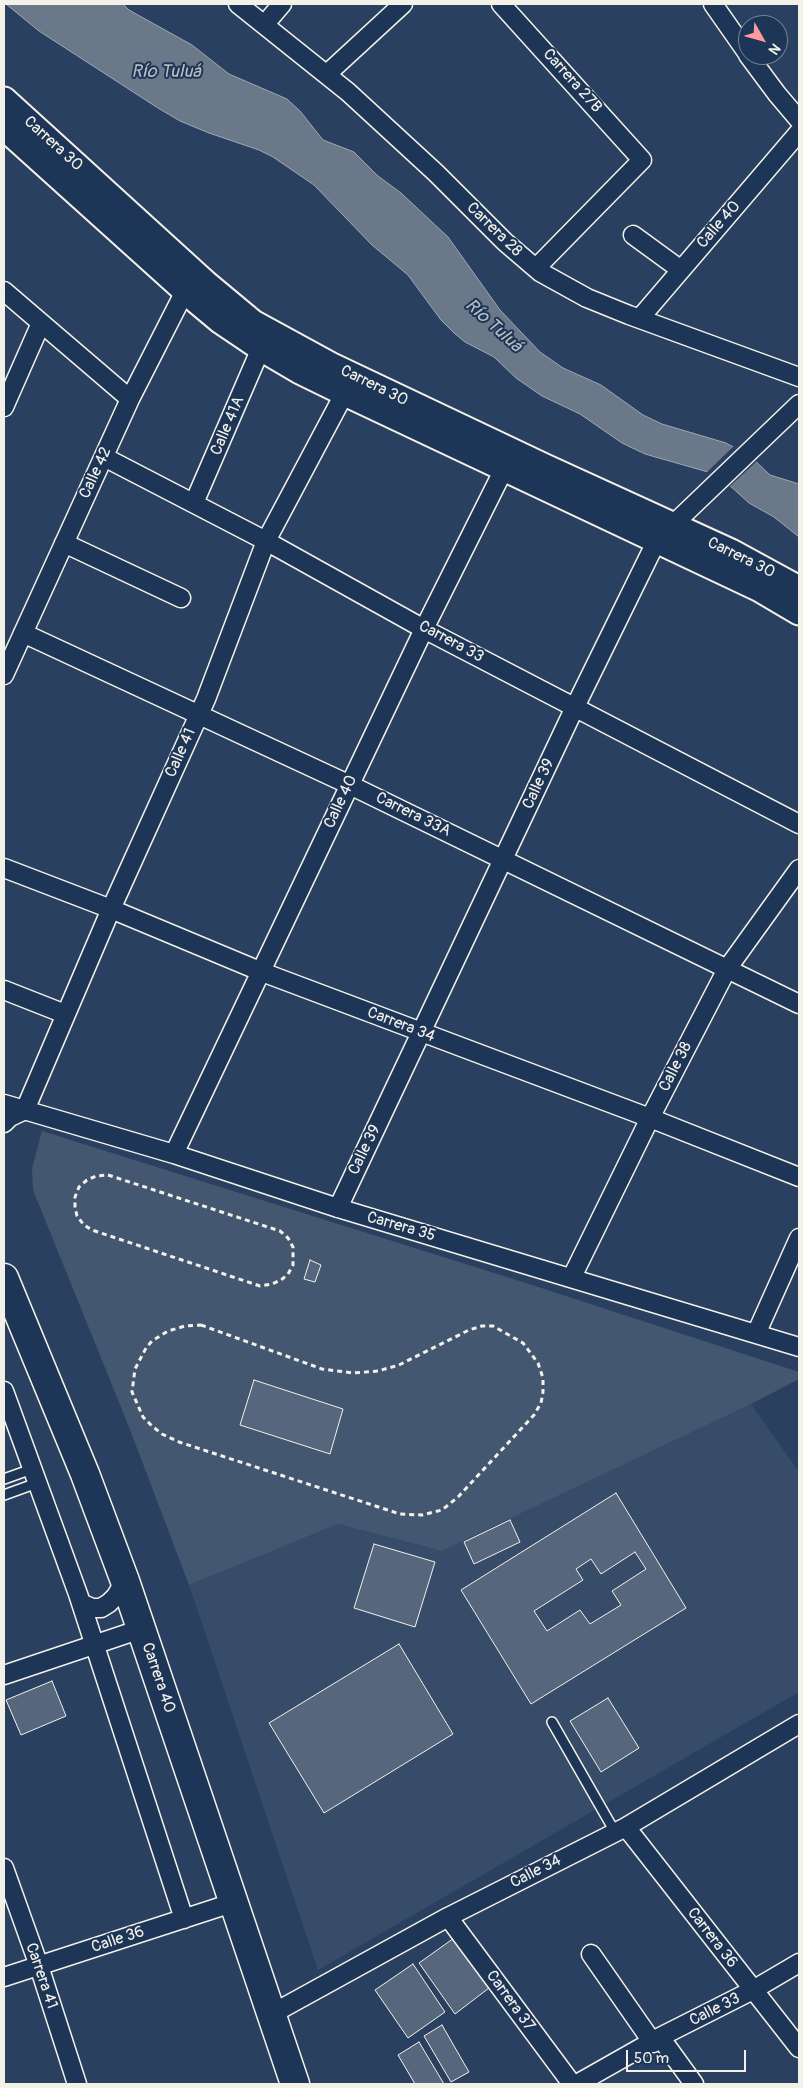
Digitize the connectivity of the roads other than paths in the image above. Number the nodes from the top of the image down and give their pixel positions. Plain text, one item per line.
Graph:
1 (238, 4) edge
2 (282, 4) edge
3 (403, 4) edge
4 (501, 4) edge
5 (713, 4) edge
6 (264, 24) junction
7 (738, 40) edge
8 (755, 65) edge
9 (327, 74) junction
10 (4, 100) edge
11 (799, 120) edge
12 (4, 127) edge
13 (799, 132) edge
14 (633, 235) dead end
15 (536, 268) junction
16 (681, 270) junction
17 (191, 283) junction
18 (4, 291) edge
19 (640, 318) junction
20 (41, 323) junction
21 (261, 348) junction
22 (799, 377) edge
23 (349, 384) junction
24 (130, 399) junction
25 (799, 404) edge
26 (4, 406) edge
27 (104, 457) junction
28 (509, 459) junction
29 (194, 503) junction
30 (664, 533) junction
31 (266, 541) junction
32 (64, 543) junction
33 (799, 588) edge
34 (181, 598) dead end
35 (799, 612) edge
36 (424, 629) junction
37 (24, 633) junction
38 (4, 675) edge
39 (575, 707) junction
40 (199, 714) junction
41 (350, 784) junction
42 (799, 824) edge
43 (504, 860) junction
44 (4, 868) edge
45 (799, 869) edge
46 (111, 909) junction
47 (727, 969) junction
48 (262, 972) junction
49 (4, 990) edge
50 (799, 1004) edge
51 (65, 1014) junction
52 (422, 1033) junction
53 (4, 1104) edge
54 (25, 1110) junction
55 (650, 1118) junction
56 (4, 1123) edge
57 (174, 1154) junction
58 (799, 1177) edge
59 (338, 1208) junction
60 (799, 1238) edge
61 (572, 1277) junction
62 (4, 1278) edge
63 (756, 1334) junction
64 (799, 1347) edge
65 (4, 1391) edge
66 (35, 1476) junction
67 (4, 1479) edge
68 (4, 1495) edge
69 (125, 1581) junction
70 (81, 1603) junction
71 (141, 1629) junction
72 (95, 1643) junction
73 (4, 1675) edge
74 (552, 1722) dead end
75 (799, 1724) edge
76 (621, 1829) junction
77 (4, 1868) edge
78 (232, 1903) junction
79 (448, 1917) junction
80 (184, 1919) junction
81 (591, 1954) dead end
82 (799, 1963) edge
83 (39, 1966) junction
84 (4, 1977) edge
85 (753, 1990) junction
86 (270, 2015) junction
87 (656, 2040) junction
88 (799, 2048) edge
89 (77, 2084) edge
90 (295, 2084) edge
91 (572, 2084) edge
92 (577, 2084) edge
93 (694, 2084) edge

1 - 6 street, Carrera 28
2 - 6 street
3 - 9 street
4 - 15 street, Carrera 27B
5 - 7 street
6 - 9 street, Carrera 28
8 - 11 street
9 - 15 street, Carrera 28
10 - 17 main road, Carrera 30
12 - 17 main road, Carrera 30
13 - 16 street, Calle 40
14 - 16 street
15 - 19 street, Carrera 28
16 - 19 street, Calle 40
17 - 21 main road, Carrera 30
17 - 23 main road, Carrera 30
17 - 24 street, Calle 42
18 - 20 street
19 - 22 street, Carrera 28
20 - 24 street
20 - 26 street
21 - 23 main road, Carrera 30
21 - 29 street, Calle 41A
23 - 28 main road, Carrera 30
23 - 31 street, Calle 41
24 - 27 street, Calle 42
25 - 30 street, Calle 39
27 - 29 street, Carrera 33
27 - 32 street, Calle 42
28 - 30 main road, Carrera 30
28 - 36 street, Calle 40
29 - 31 street, Carrera 33
30 - 33 main road, Carrera 30
30 - 35 main road, Carrera 30
30 - 39 street, Calle 39
31 - 36 street, Carrera 33
31 - 40 street, Calle 41
32 - 34 street
32 - 37 street, Calle 42
36 - 39 street, Carrera 33
36 - 41 street, Calle 40
37 - 38 street, Calle 42
37 - 40 street, Carrera 33A
39 - 42 street, Carrera 33
39 - 43 street, Calle 39
40 - 41 street, Carrera 33A
40 - 46 street, Calle 41
41 - 43 street, Carrera 33A
41 - 48 street, Calle 40
43 - 47 street, Carrera 33A
43 - 52 street, Calle 39
44 - 46 street, Carrera 34
45 - 47 street, Calle 38
46 - 48 street, Carrera 34
46 - 51 street, Calle 41
47 - 50 street, Carrera 33A
47 - 55 street, Calle 38
48 - 52 street, Carrera 34
48 - 57 street, Calle 40
49 - 51 street
51 - 54 street, Calle 41
52 - 55 street, Carrera 34
52 - 59 street, Calle 39
53 - 54 street, Carrera 35
54 - 56 street
54 - 57 street, Carrera 35
55 - 58 street, Carrera 34
55 - 61 street, Calle 38
57 - 59 street, Carrera 35
59 - 61 street, Carrera 35
60 - 63 street
61 - 63 street, Carrera 35
62 - 69 main road, Carrera 40
63 - 64 street, Carrera 35
65 - 66 street
66 - 67 lane
66 - 68 lane
66 - 70 street
69 - 70 street
69 - 71 main road, Carrera 40
70 - 72 street
71 - 72 street
71 - 78 main road, Carrera 40
72 - 73 street
72 - 80 street
74 - 76 lane
75 - 76 street, Calle 34
76 - 79 street, Calle 34
76 - 85 street, Carrera 36
77 - 83 street, Carrera 41
78 - 80 street, Calle 36
78 - 86 main road, Carrera 40
79 - 86 street, Calle 34
79 - 91 street, Carrera 37
80 - 83 street, Calle 36
81 - 87 street
82 - 85 street, Calle 33
83 - 84 street, Calle 36
83 - 89 street, Carrera 41
85 - 87 street, Calle 33
85 - 88 street, Carrera 36
86 - 90 main road, Carrera 40
87 - 92 street, Calle 33
87 - 93 street

